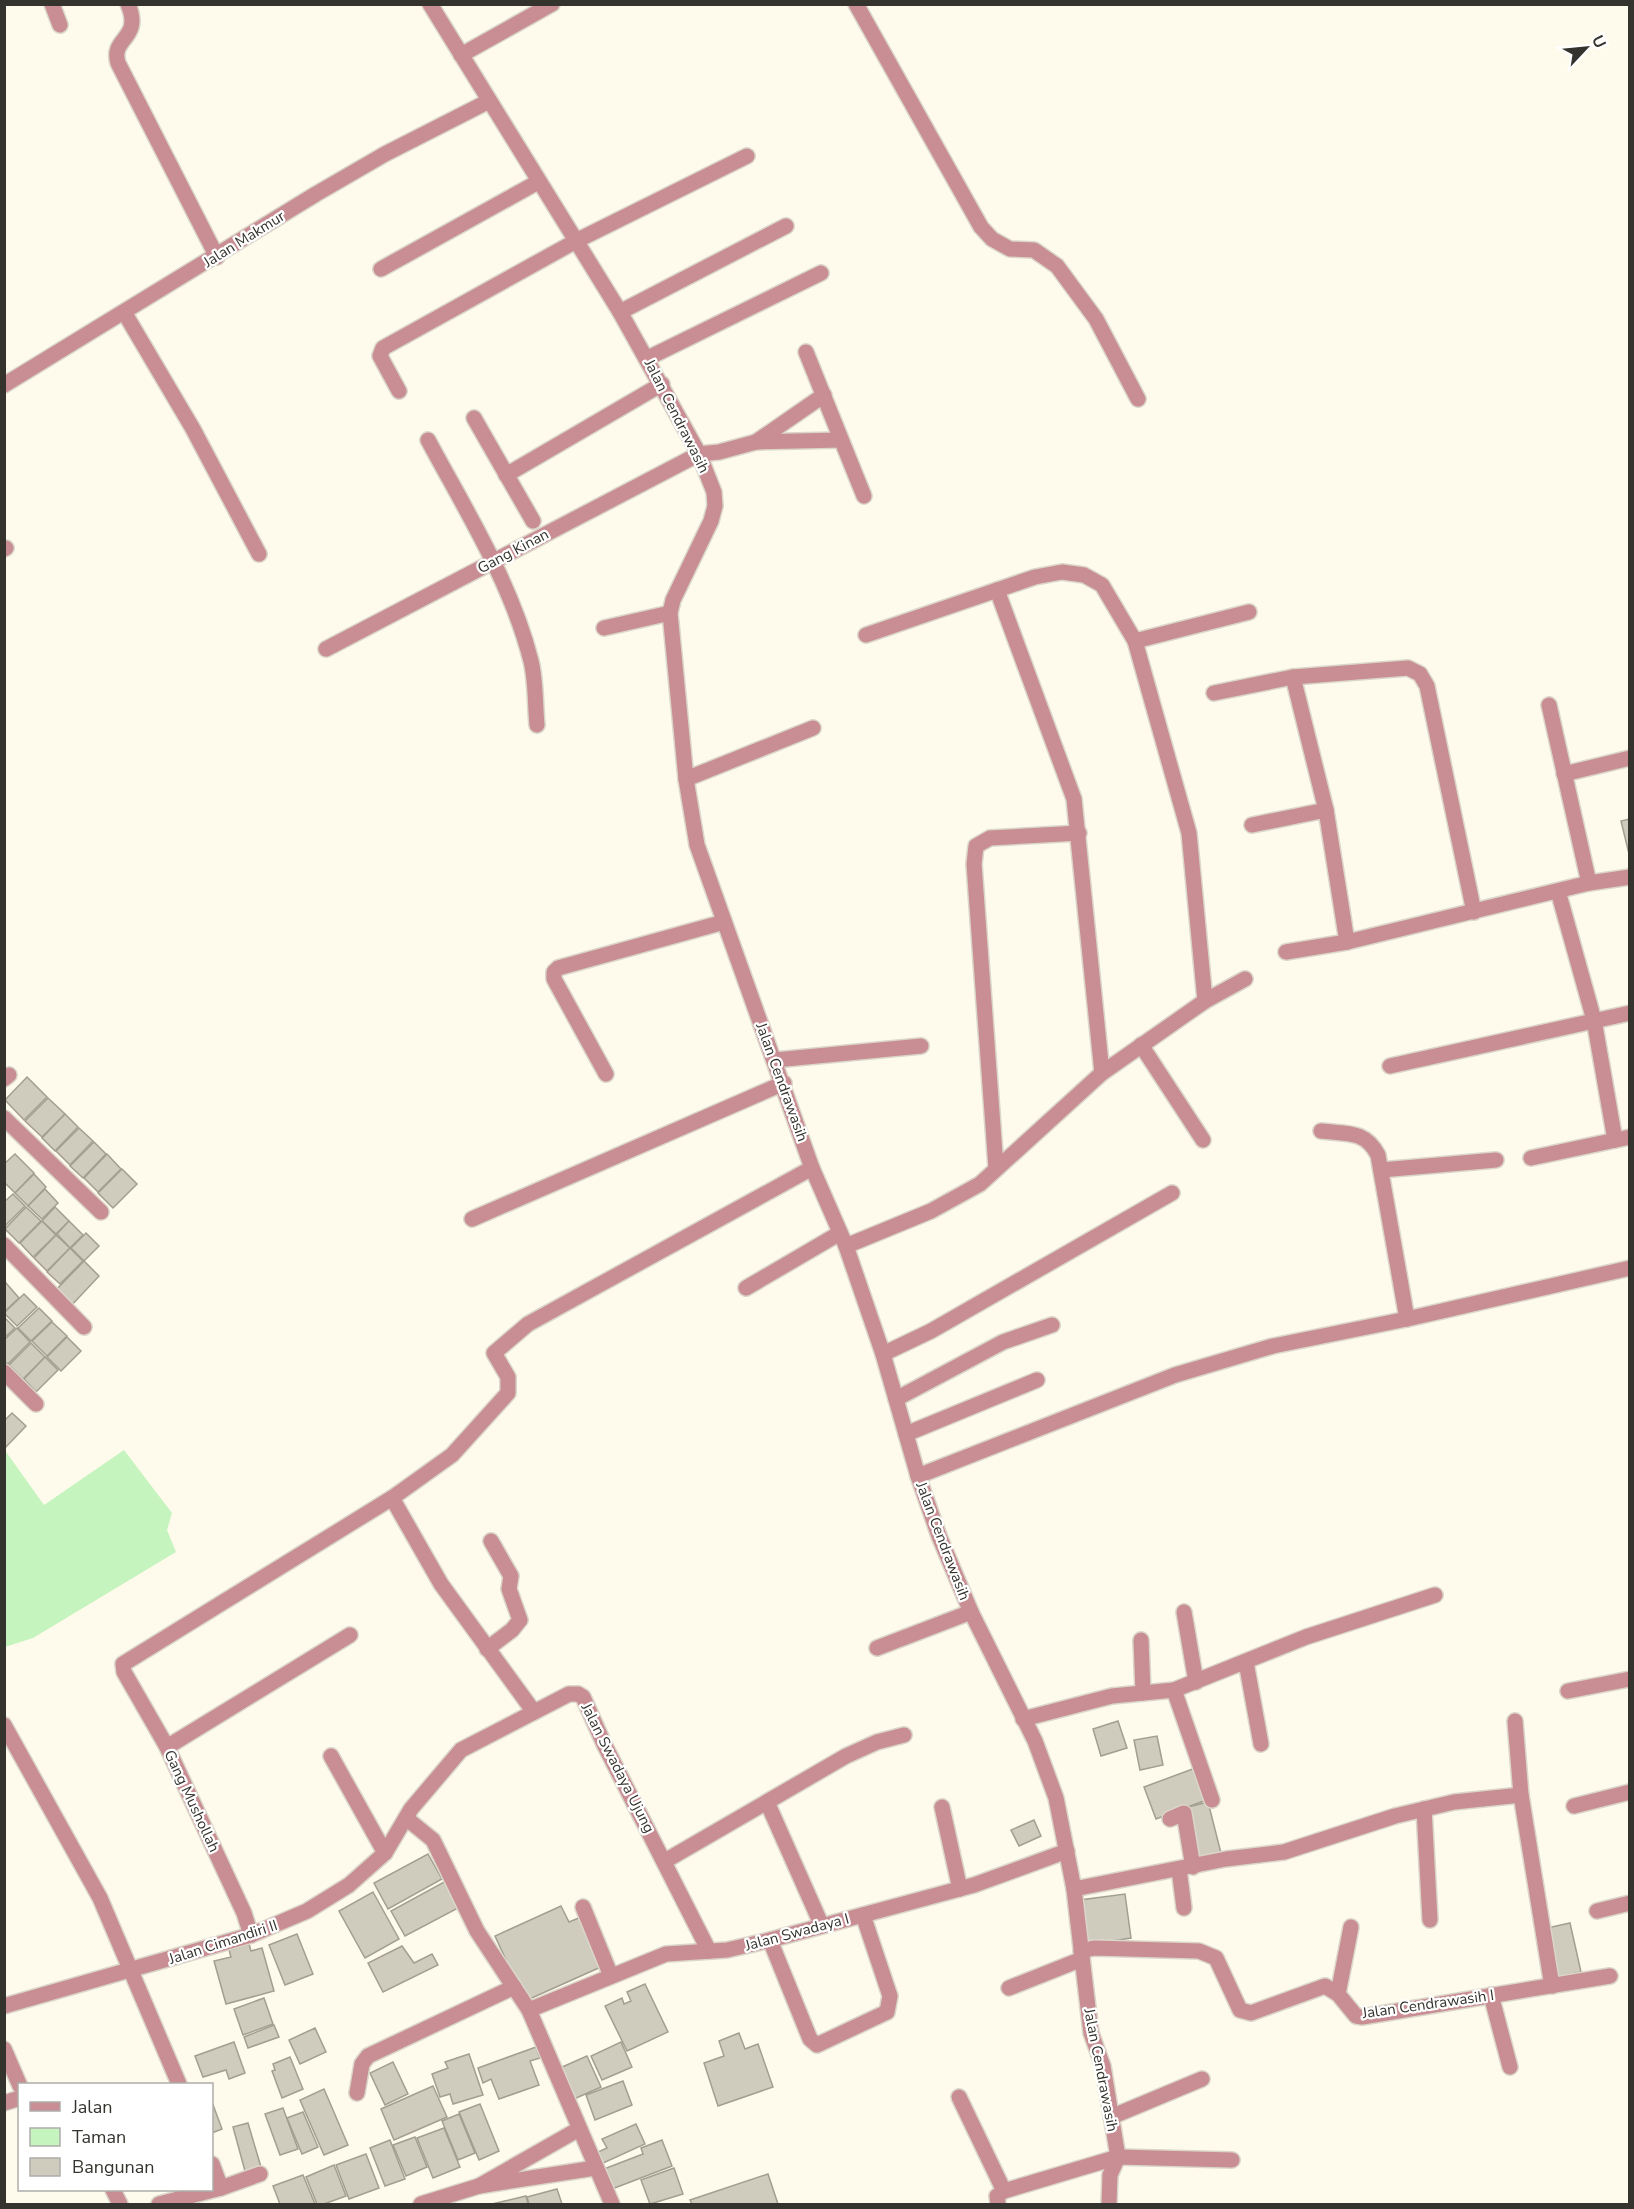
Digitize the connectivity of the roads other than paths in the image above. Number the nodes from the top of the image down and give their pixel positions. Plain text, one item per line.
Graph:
1 (52, 4) edge
2 (128, 4) edge
3 (429, 4) edge
4 (552, 4) edge
5 (856, 4) edge
6 (60, 25) dead end
7 (461, 55) junction
8 (489, 101) junction
9 (747, 156) dead end
10 (538, 182) junction
11 (786, 226) dead end
12 (576, 241) junction
13 (218, 256) junction
14 (381, 269) dead end
15 (821, 273) dead end
16 (124, 312) junction
17 (621, 312) junction
18 (806, 351) dead end
19 (648, 358) junction
20 (662, 384) junction
21 (4, 385) edge
22 (399, 391) dead end
23 (824, 396) junction
24 (1138, 399) dead end
25 (474, 418) dead end
26 (428, 440) dead end
27 (841, 440) junction
28 (756, 442) junction
29 (699, 454) junction
30 (506, 475) junction
31 (864, 496) dead end
32 (533, 521) dead end
33 (259, 554) dead end
34 (494, 561) junction
35 (997, 590) junction
36 (1249, 612) dead end
37 (670, 613) junction
38 (604, 628) dead end
39 (866, 635) dead end
40 (1135, 641) junction
41 (327, 649) dead end
42 (1293, 677) junction
43 (1214, 693) dead end
44 (1549, 705) dead end
45 (537, 725) dead end
46 (813, 728) dead end
47 (1629, 758) edge
48 (1564, 774) junction
49 (686, 779) junction
50 (1326, 810) junction
51 (1252, 825) dead end
52 (1079, 833) junction
53 (1629, 877) edge
54 (1589, 883) junction
55 (1558, 891) junction
56 (1474, 912) junction
57 (724, 922) junction
58 (1347, 942) junction
59 (1286, 952) dead end
60 (1245, 980) dead end
61 (1205, 1001) junction
62 (1629, 1013) edge
63 (1594, 1020) junction
64 (1141, 1045) junction
65 (921, 1046) dead end
66 (775, 1060) junction
67 (1390, 1066) dead end
68 (1102, 1073) junction
69 (606, 1074) dead end
70 (784, 1083) junction
71 (4, 1118) edge
72 (1321, 1131) dead end
73 (1622, 1139) edge
74 (1203, 1140) dead end
75 (1531, 1158) dead end
76 (1496, 1160) dead end
77 (812, 1168) junction
78 (996, 1168) junction
79 (1381, 1170) junction
80 (1172, 1193) dead end
81 (101, 1212) dead end
82 (472, 1219) dead end
83 (843, 1239) junction
84 (4, 1245) edge
85 (1629, 1268) edge
86 (746, 1288) dead end
87 (1407, 1319) junction
88 (1052, 1325) dead end
89 (84, 1327) dead end
90 (883, 1354) junction
91 (4, 1372) edge
92 (1036, 1380) dead end
93 (896, 1399) junction
94 (36, 1404) dead end
95 (906, 1434) junction
96 (918, 1476) junction
97 (392, 1498) junction
98 (491, 1540) dead end
99 (1435, 1595) dead end
100 (971, 1612) junction
101 (1184, 1612) dead end
102 (350, 1635) dead end
103 (1141, 1640) dead end
104 (877, 1647) dead end
105 (488, 1649) junction
106 (1246, 1662) junction
107 (1629, 1679) edge
108 (1196, 1683) junction
109 (1174, 1690) junction
110 (1568, 1691) dead end
111 (1143, 1693) junction
112 (534, 1712) junction
113 (1023, 1719) junction
114 (1515, 1721) dead end
115 (4, 1725) edge
116 (904, 1735) dead end
117 (1262, 1744) dead end
118 (167, 1747) junction
119 (331, 1756) dead end
120 (1629, 1792) edge
121 (1521, 1795) junction
122 (1212, 1800) dead end
123 (767, 1802) junction
124 (1574, 1806) dead end
125 (942, 1807) dead end
126 (1424, 1809) junction
127 (406, 1818) junction
128 (1170, 1819) dead end
129 (1067, 1851) junction
130 (385, 1853) junction
131 (665, 1861) junction
132 (1186, 1868) junction
133 (960, 1888) junction
134 (1074, 1889) junction
135 (1629, 1903) edge
136 (584, 1907) dead end
137 (1184, 1908) dead end
138 (1597, 1911) dead end
139 (863, 1915) junction
140 (1430, 1920) dead end
141 (822, 1926) junction
142 (1350, 1927) dead end
143 (251, 1935) junction
144 (770, 1940) junction
145 (709, 1951) junction
146 (1082, 1955) junction
147 (130, 1971) junction
148 (611, 1976) junction
149 (1610, 1976) dead end
150 (1552, 1986) junction
151 (514, 1987) junction
152 (1009, 1988) dead end
153 (1338, 1995) junction
154 (1491, 1995) junction
155 (4, 2006) edge
156 (529, 2010) junction
157 (4, 2049) edge
158 (1510, 2067) dead end
159 (1202, 2079) dead end
160 (19, 2083) edge
161 (178, 2083) edge
162 (357, 2092) dead end
163 (959, 2097) dead end
164 (1111, 2117) junction
165 (579, 2129) junction
166 (546, 2147) junction
167 (1118, 2157) junction
168 (1232, 2160) dead end
169 (213, 2167) edge
170 (595, 2168) junction
171 (555, 2173) junction
172 (260, 2174) dead end
173 (478, 2186) junction
174 (221, 2188) junction
175 (213, 2190) edge
176 (113, 2191) edge
177 (210, 2191) edge
178 (1001, 2198) edge
179 (120, 2205) edge
180 (159, 2205) edge
181 (421, 2205) edge
182 (612, 2205) edge
183 (1109, 2205) edge

1 - 6 street
2 - 13 street
3 - 7 street, Jalan Cendrawasih
4 - 7 street
5 - 24 street
7 - 8 street, Jalan Cendrawasih
8 - 10 street, Jalan Cendrawasih
8 - 13 street, Jalan Makmur
9 - 12 street
10 - 12 street, Jalan Cendrawasih
10 - 14 street
11 - 17 street
12 - 17 street, Jalan Cendrawasih
12 - 22 street
13 - 16 street, Jalan Makmur
15 - 19 street
16 - 21 street, Jalan Makmur
16 - 33 street
17 - 19 street, Jalan Cendrawasih
18 - 23 street
19 - 20 street, Jalan Cendrawasih
20 - 29 street, Jalan Cendrawasih
20 - 30 street
23 - 27 street
23 - 28 street
25 - 30 street
26 - 34 street
27 - 28 street
27 - 31 street
28 - 29 street, Gang Kinan
29 - 34 street, Gang Kinan
29 - 37 street, Jalan Cendrawasih
30 - 32 street
34 - 41 street, Gang Kinan
34 - 45 street
35 - 39 street
35 - 40 street
35 - 52 street
36 - 40 street
37 - 38 street
37 - 49 street, Jalan Cendrawasih
40 - 61 street
42 - 43 street
42 - 50 street
42 - 56 street
44 - 48 street
46 - 49 street
47 - 48 street
48 - 54 street
49 - 57 street, Jalan Cendrawasih
50 - 51 street
50 - 58 street
52 - 68 street
52 - 78 street
53 - 54 street
54 - 55 street
55 - 56 street
55 - 63 street
56 - 58 street
57 - 66 street, Jalan Cendrawasih
57 - 69 street
58 - 59 street
60 - 61 street
61 - 64 street
62 - 63 street
63 - 67 street
63 - 73 street
64 - 68 street
64 - 74 street
65 - 66 street
66 - 70 street, Jalan Cendrawasih
68 - 78 street
70 - 77 street, Jalan Cendrawasih
70 - 82 street
71 - 81 street
72 - 79 street
73 - 75 street
76 - 79 street
77 - 83 street, Jalan Cendrawasih
77 - 97 street
78 - 83 street
79 - 87 street
80 - 90 street
83 - 86 street
83 - 90 street, Jalan Cendrawasih
84 - 89 street
85 - 87 street
87 - 96 street
88 - 93 street
90 - 93 street, Jalan Cendrawasih
91 - 94 street
92 - 95 street
93 - 95 street, Jalan Cendrawasih
95 - 96 street, Jalan Cendrawasih
96 - 100 street, Jalan Cendrawasih
97 - 105 street
97 - 118 street, Gang Mushollah
98 - 105 street
99 - 106 street
100 - 104 street
100 - 113 street, Jalan Cendrawasih
101 - 108 street
102 - 118 street
103 - 111 street
105 - 112 street
106 - 108 street
106 - 117 street
107 - 110 street
108 - 109 street
109 - 111 street
109 - 122 street
111 - 113 street
112 - 127 street, Jalan Swadaya Ujung
112 - 131 street, Jalan Swadaya Ujung
113 - 129 street, Jalan Cendrawasih
114 - 121 street
115 - 147 street
116 - 123 street
118 - 143 street, Gang Mushollah
119 - 130 street
120 - 124 street
121 - 126 street
121 - 150 street
123 - 131 street
123 - 141 street
125 - 133 street
126 - 132 street
126 - 140 street
127 - 130 street, Jalan Cimandiri II
127 - 151 street
128 - 132 street
129 - 133 street, Jalan Swadaya I
129 - 134 street, Jalan Cendrawasih
130 - 143 street, Jalan Cimandiri II
131 - 145 street, Jalan Swadaya Ujung
132 - 134 street
132 - 137 street
133 - 139 street, Jalan Swadaya I
134 - 146 street, Jalan Cendrawasih
135 - 138 street
136 - 148 street
139 - 141 street, Jalan Swadaya I
139 - 144 street
141 - 144 street, Jalan Swadaya I
142 - 153 street
143 - 147 street, Jalan Cimandiri II
144 - 145 street, Jalan Swadaya I
145 - 148 street, Jalan Swadaya I
146 - 152 street
146 - 153 street
146 - 164 street, Jalan Cendrawasih
147 - 155 street, Jalan Cimandiri II
147 - 161 street
148 - 156 street, Jalan Swadaya I
149 - 150 street, Jalan Cendrawasih I
150 - 154 street, Jalan Cendrawasih I
151 - 156 street
151 - 162 street
153 - 154 street, Jalan Cendrawasih I
154 - 158 street
156 - 165 street
157 - 160 street
159 - 164 street
163 - 178 street
164 - 167 street, Jalan Cendrawasih
165 - 166 street
165 - 170 street
166 - 171 street
166 - 173 street
167 - 168 street
167 - 178 street
167 - 183 street, Jalan Cendrawasih
169 - 174 street
170 - 171 street
170 - 182 street
171 - 173 street
172 - 174 street
173 - 181 street
174 - 175 street
176 - 179 street
177 - 180 street

